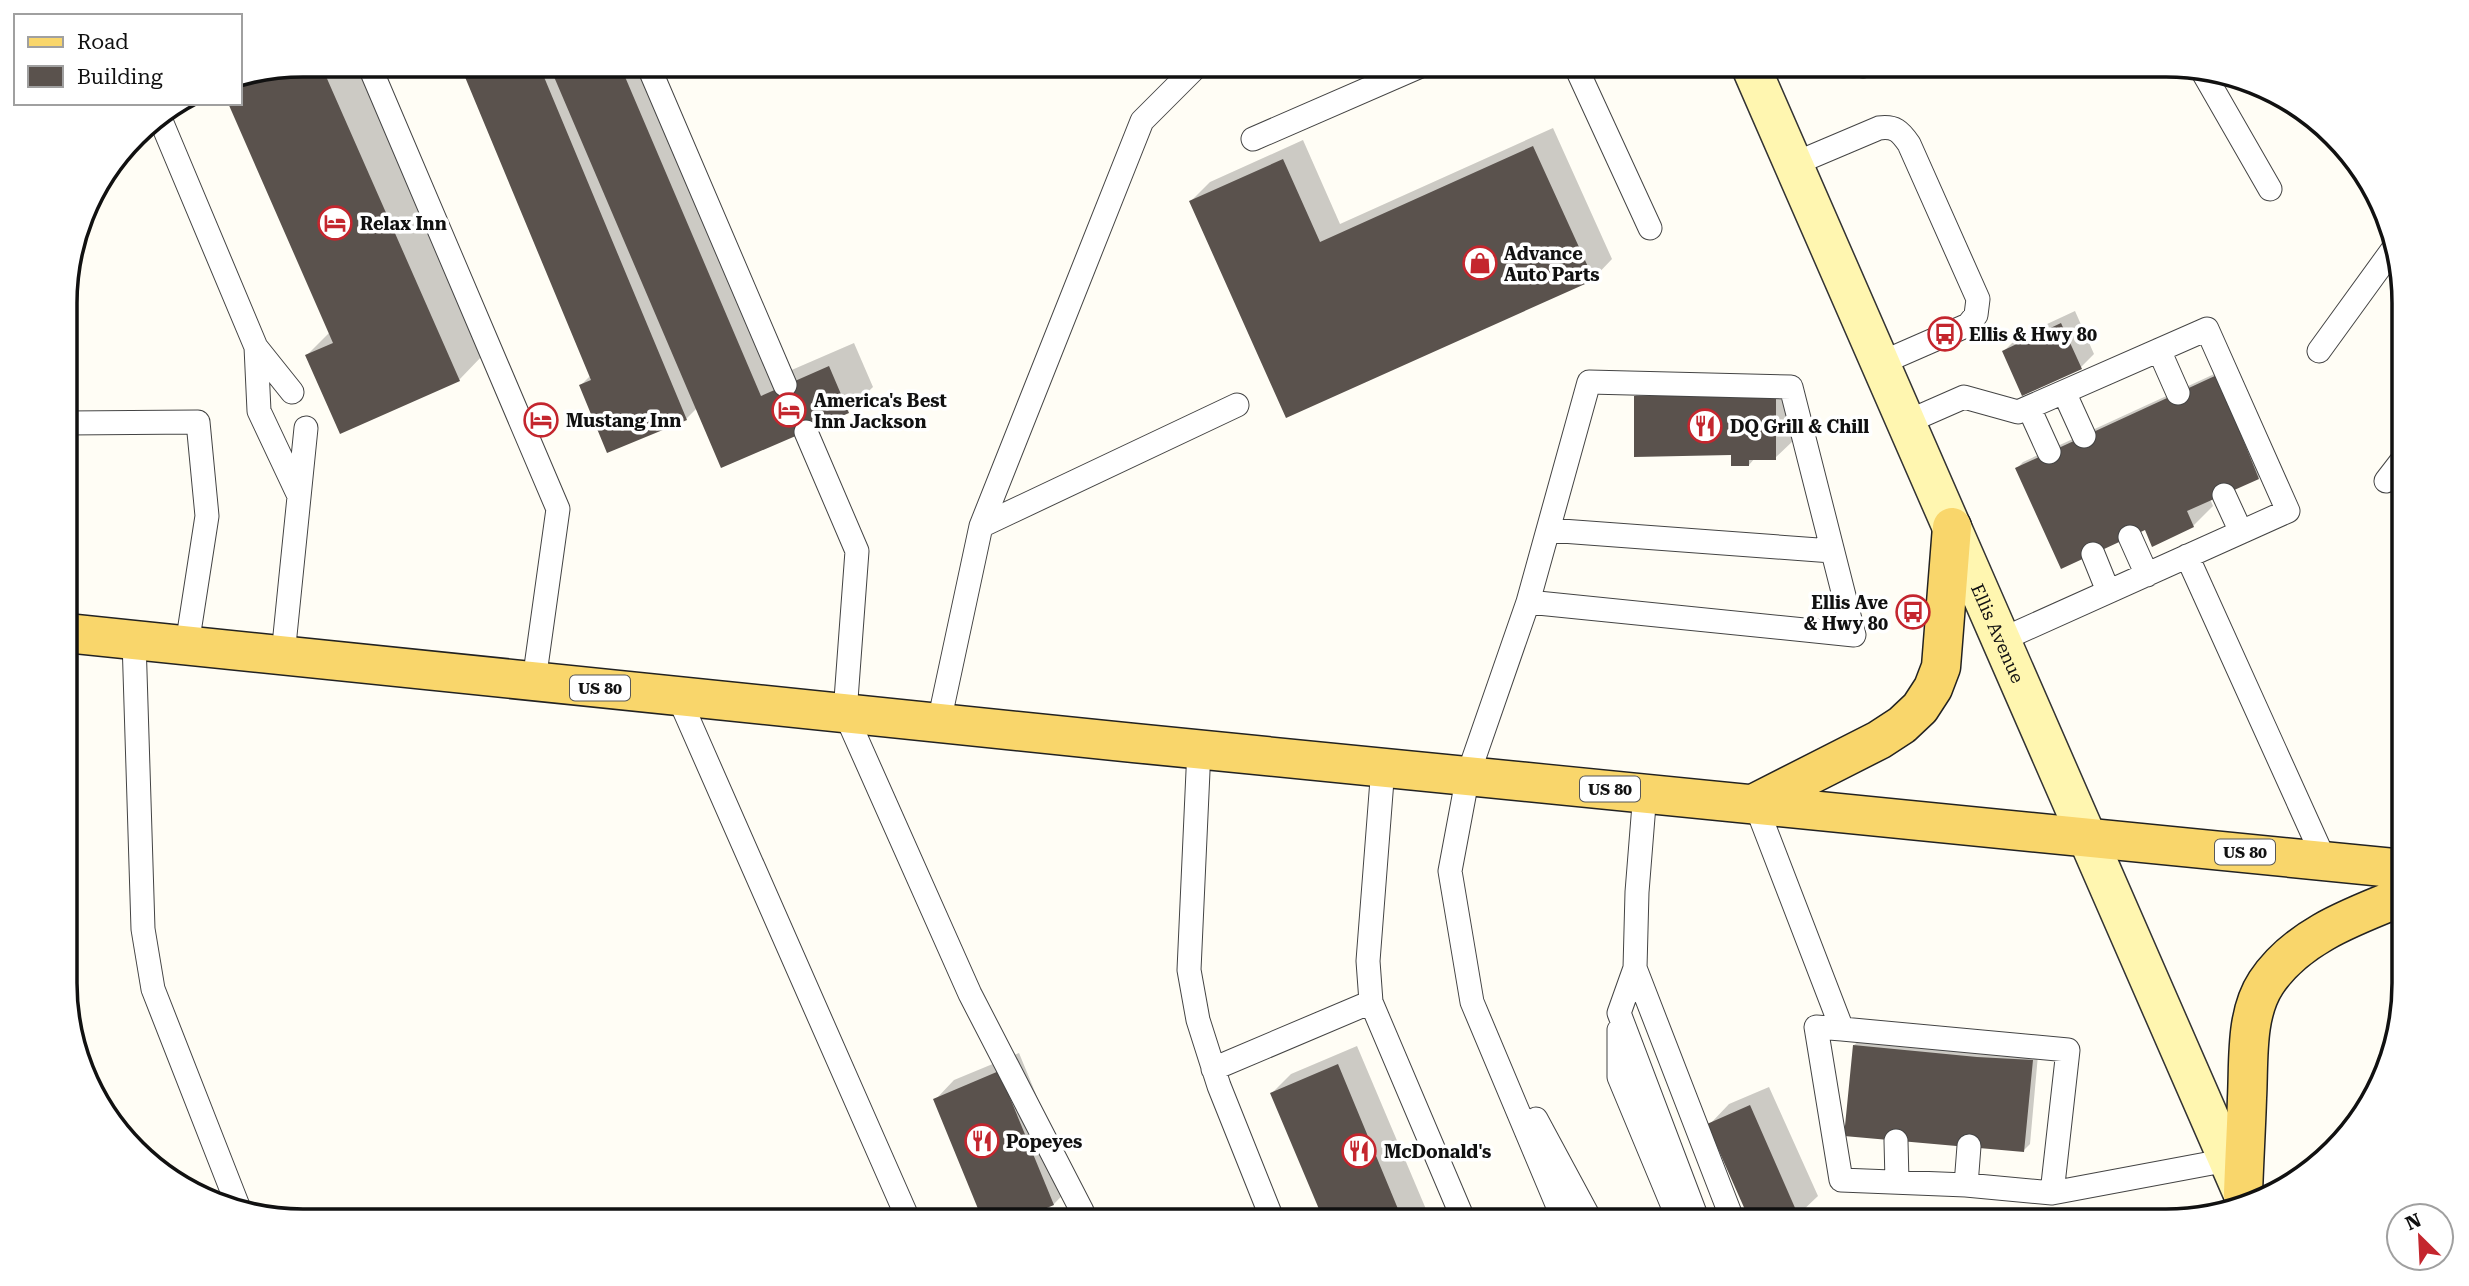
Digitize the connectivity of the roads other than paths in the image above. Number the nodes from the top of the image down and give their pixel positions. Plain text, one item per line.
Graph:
1 (374, 77) edge
2 (653, 77) edge
3 (1186, 77) edge
4 (1396, 77) edge
5 (1581, 77) edge
6 (1755, 77) edge
7 (2208, 81) edge
8 (163, 126) edge
9 (1254, 139) dead end
10 (1794, 164) junction
11 (2270, 189) dead end
12 (1650, 228) dead end
13 (2387, 258) edge
14 (256, 347) junction
15 (2159, 350) junction
16 (2319, 351) dead end
17 (1881, 363) junction
18 (785, 385) dead end
19 (292, 392) dead end
20 (2064, 392) junction
21 (2178, 393) dead end
22 (1237, 405) dead end
23 (2029, 408) junction
24 (1907, 422) junction
25 (77, 423) edge
26 (306, 428) dead end
27 (806, 432) dead end
28 (2084, 436) dead end
29 (2049, 452) dead end
30 (2392, 473) edge
31 (2386, 481) dead end
32 (2224, 495) dead end
33 (299, 496) junction
34 (981, 526) junction
35 (1952, 527) junction
36 (1548, 530) junction
37 (2241, 532) junction
38 (2130, 537) dead end
39 (1832, 551) junction
40 (2093, 554) dead end
41 (2188, 556) junction
42 (2147, 575) junction
43 (2108, 591) junction
44 (1528, 602) junction
45 (77, 634) edge
46 (134, 640) junction
47 (2001, 640) junction
48 (187, 645) junction
49 (284, 655) junction
50 (534, 681) junction
51 (678, 696) junction
52 (845, 713) junction
53 (939, 722) junction
54 (1199, 749) junction
55 (1383, 767) junction
56 (1468, 775) junction
57 (1644, 792) junction
58 (1755, 803) junction
59 (2087, 836) junction
60 (2325, 861) junction
61 (2392, 868) edge
62 (2392, 900) edge
63 (1635, 968) junction
64 (1371, 1002) junction
65 (1619, 1013) junction
66 (1842, 1029) junction
67 (1495, 1054) junction
68 (1213, 1069) junction
69 (1896, 1141) dead end
70 (1969, 1146) dead end
71 (2228, 1160) junction
72 (1897, 1181) junction
73 (1966, 1185) junction
74 (2052, 1193) junction
75 (2243, 1195) edge
76 (2244, 1195) edge
77 (235, 1198) edge
78 (904, 1209) edge
79 (1081, 1209) edge
80 (1268, 1209) edge
81 (1459, 1209) edge
82 (1559, 1209) edge
83 (1585, 1209) edge
84 (1674, 1209) edge
85 (1693, 1209) edge
86 (1728, 1209) edge

1 - 50 lane
2 - 18 lane
3 - 34 lane
4 - 9 lane
5 - 12 lane
6 - 10 main road, Ellis Avenue
7 - 11 lane
8 - 14 lane
10 - 17 main road, Ellis Avenue
10 - 17 lane
13 - 16 lane
14 - 19 lane
14 - 33 lane
15 - 20 lane
15 - 21 lane
15 - 37 lane
17 - 24 main road, Ellis Avenue
20 - 23 lane
20 - 28 lane
22 - 34 lane
23 - 24 lane
23 - 29 lane
24 - 35 main road, Ellis Avenue
25 - 48 lane
26 - 33 lane
27 - 52 lane
30 - 31 lane
32 - 37 lane
33 - 49 lane
34 - 53 lane
35 - 47 main road, Ellis Avenue
35 - 58 main road
36 - 39 lane
36 - 39 lane
36 - 44 lane
37 - 41 lane
38 - 42 lane
39 - 44 lane
40 - 43 lane
41 - 42 lane
41 - 60 lane
42 - 43 lane
43 - 47 lane
44 - 56 lane
45 - 46 main road, US 80
46 - 48 main road, US 80
46 - 77 lane
47 - 59 main road, Ellis Avenue
48 - 49 main road, US 80
49 - 50 main road, US 80
50 - 51 main road, US 80
51 - 52 main road, US 80
51 - 78 lane
52 - 53 main road, US 80
52 - 79 lane
53 - 54 main road, US 80
54 - 55 main road, US 80
54 - 68 lane
55 - 56 main road, US 80
55 - 64 lane
56 - 57 main road, US 80
56 - 67 lane
57 - 58 main road, US 80
57 - 63 lane
58 - 59 main road, US 80
58 - 66 lane
59 - 60 main road, US 80
59 - 71 main road, Ellis Avenue
60 - 61 main road, US 80
62 - 76 main road
63 - 65 lane
63 - 86 lane
64 - 68 lane
64 - 81 lane
65 - 84 lane
65 - 85 lane
66 - 72 lane
66 - 74 lane
67 - 82 lane
67 - 83 lane
68 - 80 lane
69 - 72 lane
70 - 73 lane
71 - 74 lane
71 - 75 main road, Ellis Avenue
72 - 73 lane
73 - 74 lane

